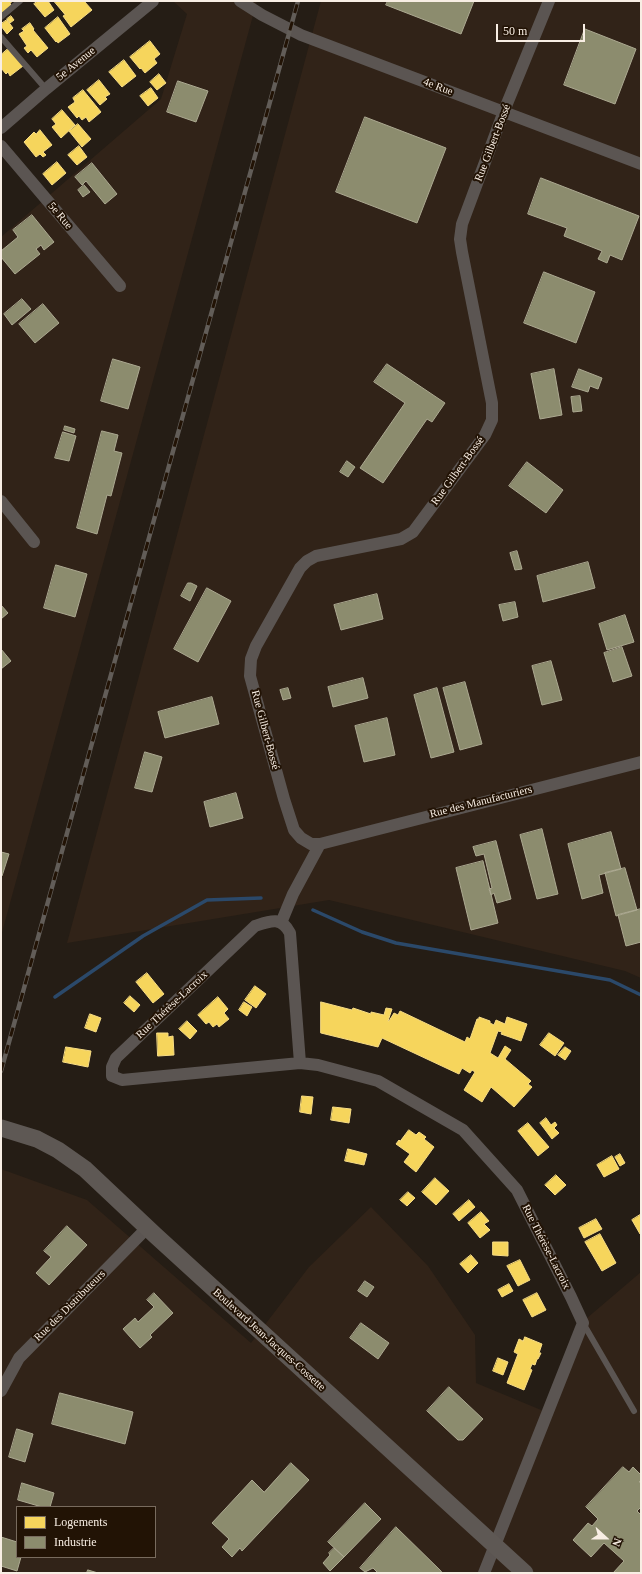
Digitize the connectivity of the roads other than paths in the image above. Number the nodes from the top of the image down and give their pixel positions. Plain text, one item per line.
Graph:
1 (20, 1) edge
2 (153, 1) edge
3 (240, 1) edge
4 (549, 1) edge
5 (1, 17) edge
6 (1, 37) edge
7 (46, 89) junction
8 (504, 111) junction
9 (1, 128) edge
10 (1, 146) edge
11 (641, 164) edge
12 (120, 286) dead end
13 (1, 501) edge
14 (34, 542) dead end
15 (641, 762) edge
16 (320, 844) junction
17 (281, 923) junction
18 (300, 1063) junction
19 (1, 1128) edge
20 (147, 1228) junction
21 (583, 1323) junction
22 (1, 1391) edge
23 (634, 1411) dead end
24 (495, 1545) junction
25 (484, 1573) edge
26 (524, 1573) edge

1 - 5 lane
2 - 7 street, 5e Avenue
3 - 8 street, 4e Rue
4 - 8 street, Rue Gilbert-Bossé
6 - 7 lane
7 - 9 street, 5e Avenue
8 - 11 street, 4e Rue
8 - 16 street, Rue Gilbert-Bossé
10 - 12 street, 5e Rue
13 - 14 street
15 - 16 street, Rue des Manufacturiers
16 - 17 street
17 - 18 street
17 - 18 street, Rue Thérèse-Lacroix
18 - 21 street, Rue Thérèse-Lacroix
19 - 20 main road, Boulevard Jean-Jacques-Cossette
20 - 22 street, Rue des Distributeurs
20 - 24 main road, Boulevard Jean-Jacques-Cossette
21 - 23 lane
21 - 24 street
24 - 25 street
24 - 26 main road, Boulevard Jean-Jacques-Cossette

